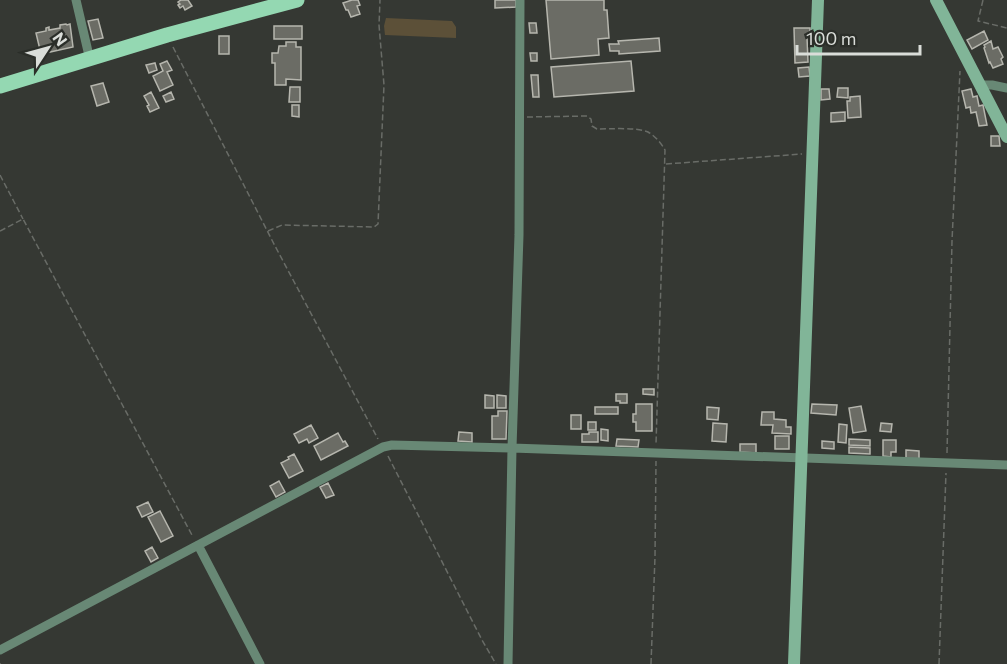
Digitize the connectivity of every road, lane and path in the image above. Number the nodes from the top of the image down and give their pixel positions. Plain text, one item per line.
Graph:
1 (76, 0) edge
2 (297, 0) edge
3 (380, 0) edge
4 (520, 0) edge
5 (818, 0) edge
6 (936, 0) edge
7 (983, 0) edge
8 (1007, 28) edge
9 (167, 35) junction
10 (962, 50) junction
11 (90, 60) junction
12 (980, 85) junction
13 (0, 86) edge
14 (1007, 88) edge
15 (520, 117) junction
16 (1007, 137) edge
17 (813, 153) junction
18 (665, 164) junction
19 (0, 175) edge
20 (23, 219) junction
21 (0, 231) edge
22 (268, 231) junction
23 (383, 447) junction
24 (512, 448) junction
25 (656, 453) junction
26 (802, 459) junction
27 (947, 462) junction
28 (1007, 465) edge
29 (198, 545) junction
30 (0, 650) edge
31 (260, 664) edge
32 (495, 664) edge
33 (508, 664) edge
34 (651, 664) edge
35 (794, 664) edge
36 (939, 664) edge

1 - 11 street
2 - 9 main road
3 - 22 path
4 - 15 street
5 - 17 street
6 - 10 street
7 - 8 path
9 - 11 main road
9 - 22 path
10 - 12 street
10 - 27 path
11 - 13 main road
12 - 14 street
12 - 16 street
15 - 18 path
15 - 24 street
17 - 18 path
17 - 26 street
18 - 25 path
19 - 20 path
20 - 21 path
20 - 29 path
22 - 23 path
23 - 24 street
23 - 29 street
23 - 32 path
24 - 25 street
24 - 33 street
25 - 26 street
25 - 34 path
26 - 27 street
26 - 35 street
27 - 28 street
27 - 36 path
29 - 30 street
29 - 31 street

